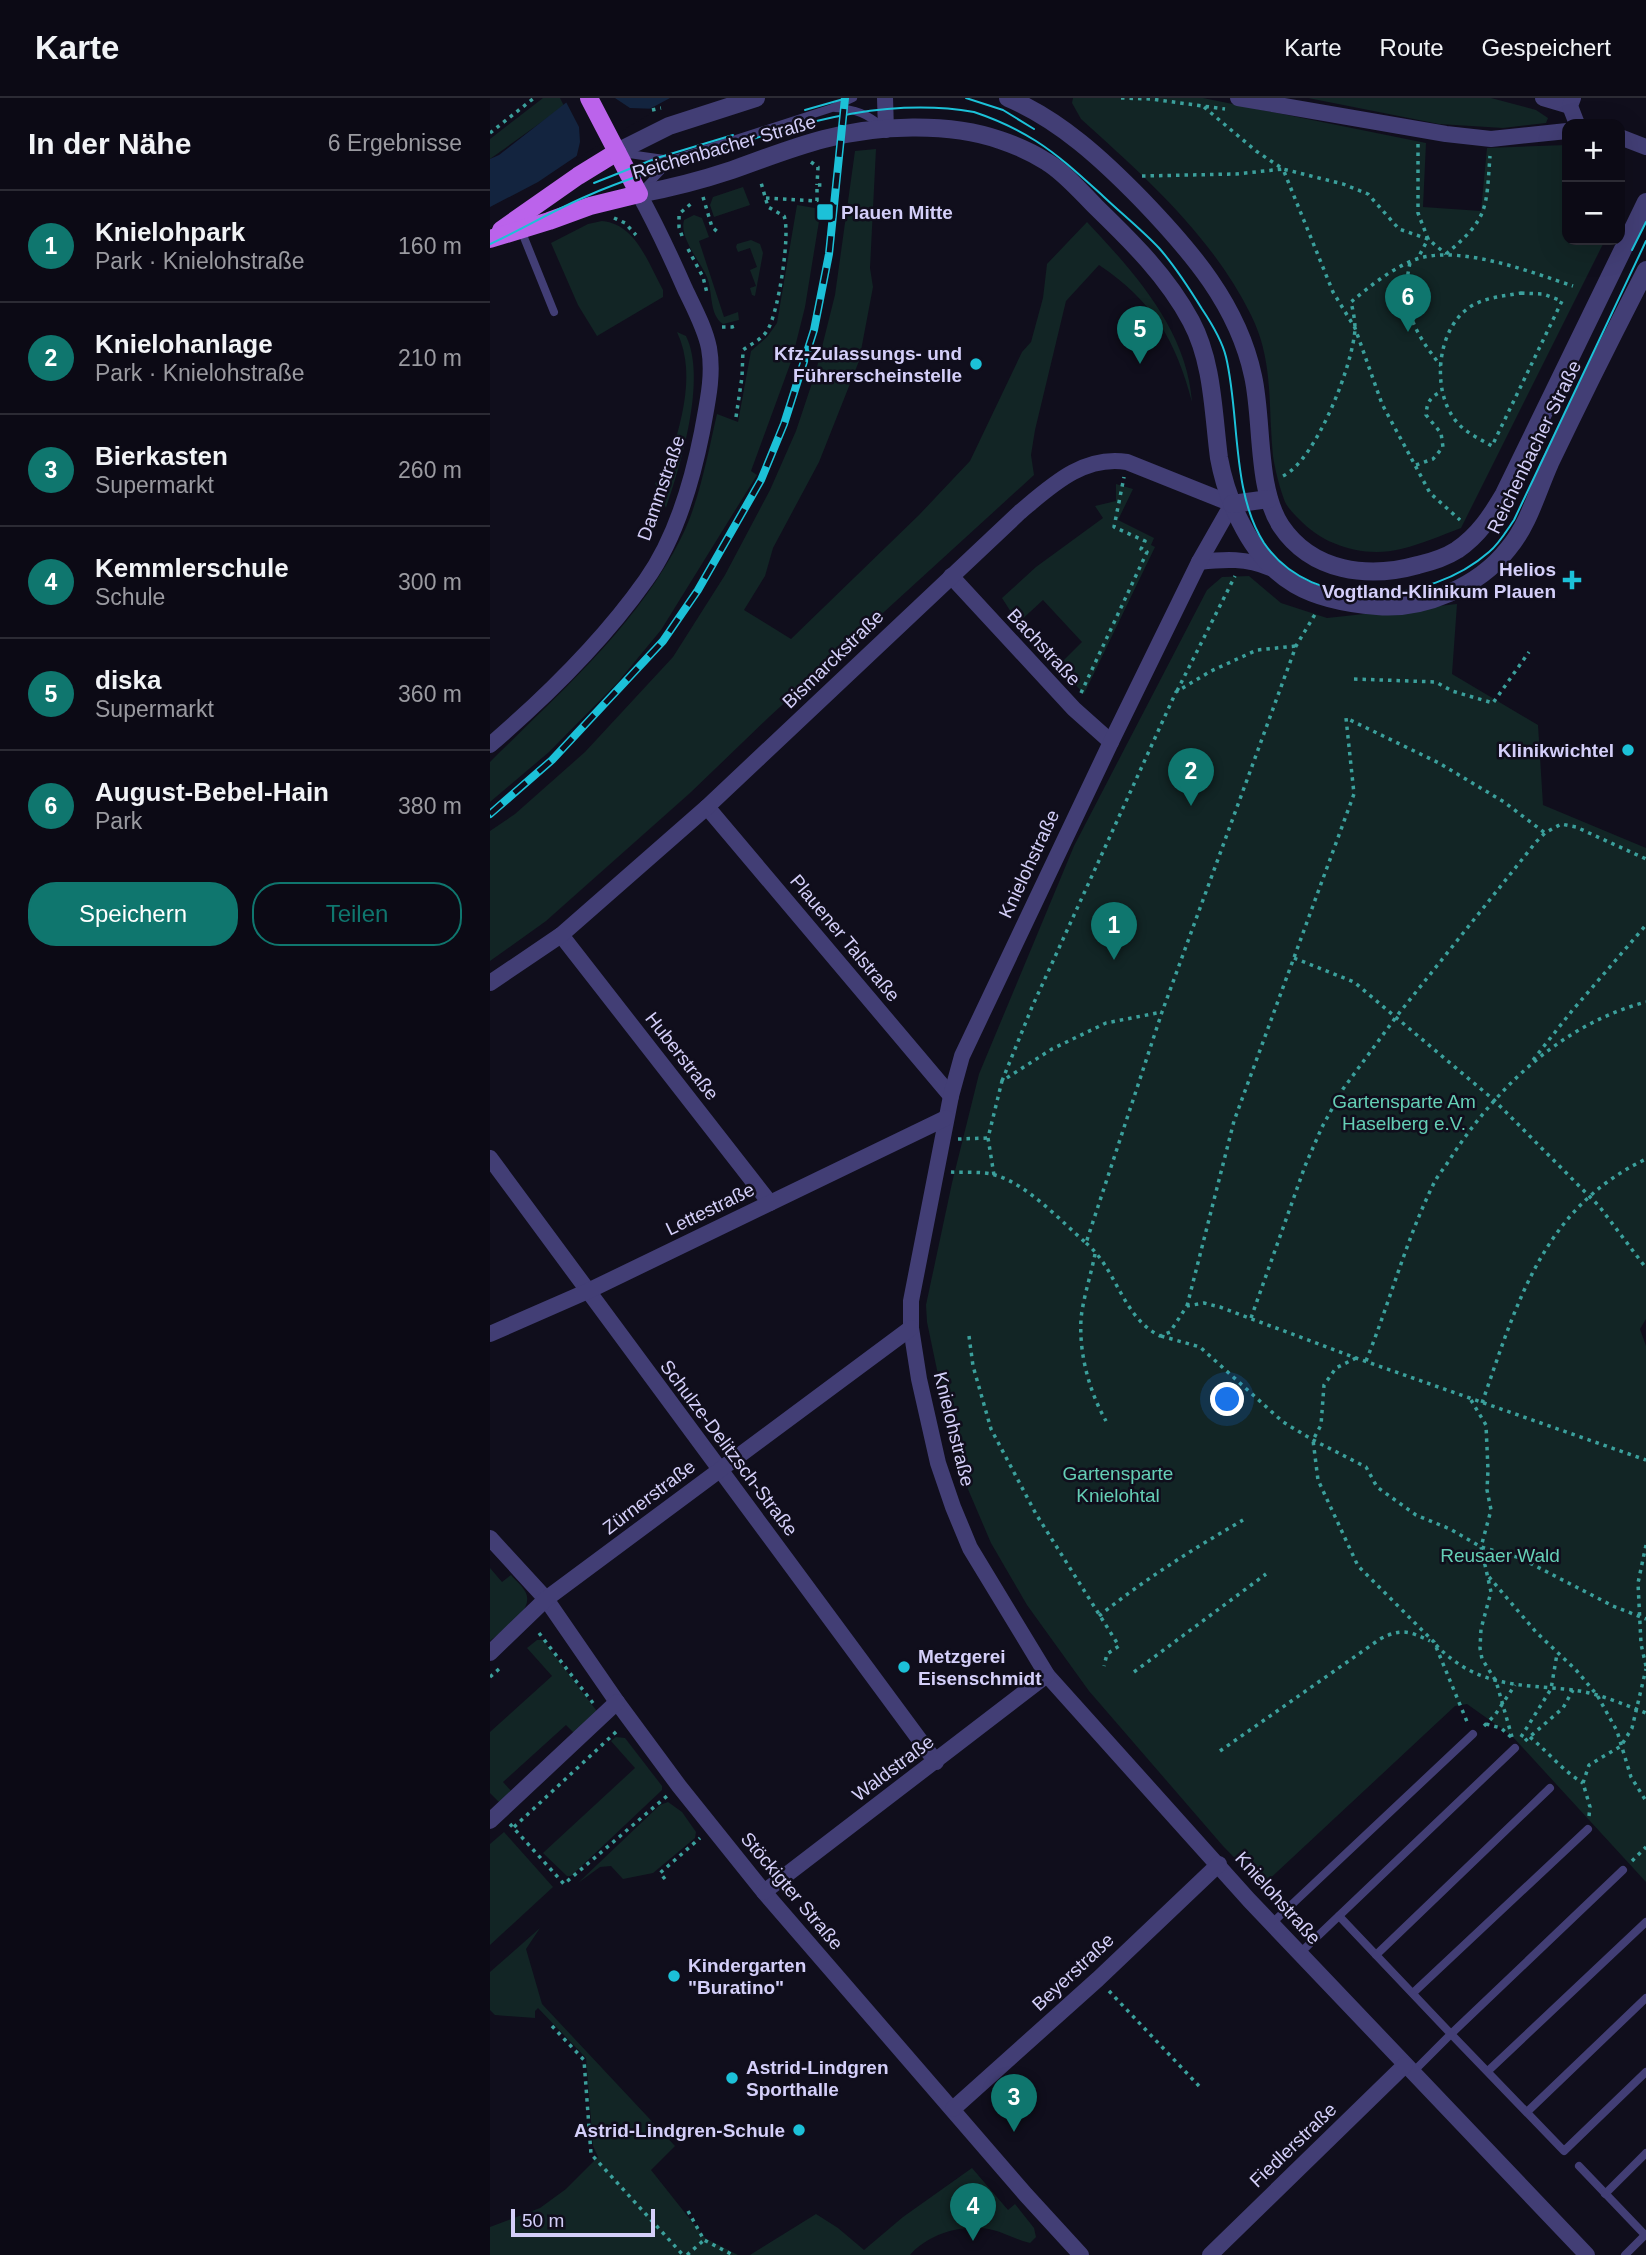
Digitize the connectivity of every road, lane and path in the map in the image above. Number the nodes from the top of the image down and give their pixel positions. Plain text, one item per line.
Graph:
1 (534, 98) edge
2 (589, 98) edge
3 (756, 98) edge
4 (853, 98) edge
5 (885, 98) edge
6 (1010, 98) edge
7 (1238, 98) edge
8 (1544, 98) edge
9 (1572, 102) edge
10 (1202, 106) dead end
11 (832, 108) junction
12 (886, 130) junction
13 (1562, 132) edge
14 (490, 133) edge
15 (1418, 138) dead end
16 (1625, 139) edge
17 (1490, 145) dead end
18 (614, 147) junction
19 (1646, 147) edge
20 (671, 160) junction
21 (809, 160) dead end
22 (1283, 169) junction
23 (760, 176) dead end
24 (1140, 176) dead end
25 (817, 185) junction
26 (824, 185) dead end
27 (639, 194) junction
28 (703, 197) dead end
29 (766, 198) junction
30 (1646, 202) edge
31 (611, 217) dead end
32 (521, 230) junction
33 (720, 234) dead end
34 (636, 235) dead end
35 (490, 238) edge
36 (1428, 239) junction
37 (1446, 254) junction
38 (1418, 258) junction
39 (1410, 263) junction
40 (1646, 270) edge
41 (1573, 286) dead end
42 (554, 312) dead end
43 (1355, 328) junction
44 (1441, 366) junction
45 (1442, 391) junction
46 (736, 417) dead end
47 (1127, 462) junction
48 (1415, 465) junction
49 (1277, 479) dead end
50 (1269, 499) junction
51 (1232, 504) junction
52 (1460, 520) dead end
53 (1238, 559) junction
54 (1199, 562) junction
55 (1270, 568) junction
56 (951, 576) junction
57 (1325, 597) junction
58 (1296, 646) junction
59 (1529, 652) dead end
60 (1353, 679) dead end
61 (1176, 692) junction
62 (1074, 709) junction
63 (1111, 742) junction
64 (490, 745) edge
65 (707, 807) junction
66 (1545, 833) junction
67 (1646, 859) edge
68 (1646, 925) edge
69 (561, 935) junction
70 (1294, 958) junction
71 (490, 983) edge
72 (1646, 1002) edge
73 (1163, 1012) junction
74 (1396, 1017) junction
75 (1529, 1065) junction
76 (1002, 1081) junction
77 (951, 1096) junction
78 (1494, 1100) junction
79 (946, 1118) junction
80 (988, 1138) junction
81 (942, 1140) junction
82 (490, 1158) edge
83 (1646, 1159) edge
84 (936, 1172) junction
85 (994, 1175) junction
86 (1589, 1195) junction
87 (770, 1203) junction
88 (1086, 1243) junction
89 (1096, 1252) junction
90 (1646, 1268) edge
91 (588, 1291) junction
92 (1187, 1306) junction
93 (1251, 1318) junction
94 (911, 1328) junction
95 (490, 1334) edge
96 (969, 1336) dead end
97 (1160, 1336) junction
98 (1356, 1358) junction
99 (1366, 1362) junction
100 (1469, 1398) junction
101 (1482, 1403) junction
102 (1106, 1421) dead end
103 (1313, 1440) junction
104 (1646, 1460) edge
105 (720, 1469) junction
106 (1244, 1520) dead end
107 (490, 1538) edge
108 (1646, 1545) edge
109 (1480, 1547) junction
110 (1266, 1574) dead end
111 (1489, 1577) junction
112 (547, 1599) junction
113 (1099, 1616) junction
114 (1640, 1616) junction
115 (1646, 1619) edge
116 (539, 1633) dead end
117 (1434, 1642) junction
118 (490, 1653) edge
119 (1557, 1654) junction
120 (1104, 1666) dead end
121 (1646, 1668) edge
122 (1134, 1672) dead end
123 (1047, 1675) junction
124 (1496, 1681) junction
125 (1515, 1685) junction
126 (1551, 1689) junction
127 (1573, 1690) junction
128 (1597, 1695) junction
129 (617, 1702) junction
130 (1502, 1704) junction
131 (1635, 1709) junction
132 (1646, 1713) edge
133 (603, 1716) junction
134 (629, 1719) junction
135 (1486, 1724) junction
136 (1473, 1734) junction
137 (1530, 1737) junction
138 (1512, 1738) junction
139 (1621, 1746) junction
140 (1515, 1748) junction
141 (1220, 1751) dead end
142 (936, 1762) junction
143 (1583, 1783) junction
144 (679, 1786) junction
145 (1550, 1788) dead end
146 (1646, 1801) edge
147 (495, 1817) edge
148 (513, 1827) junction
149 (712, 1827) junction
150 (1588, 1829) joint
151 (1646, 1847) edge
152 (1219, 1864) junction
153 (1623, 1870) joint
154 (664, 1879) dead end
155 (764, 1892) junction
156 (1339, 1916) junction
157 (1646, 1922) edge
158 (1272, 1924) junction
159 (1300, 1953) junction
160 (1376, 1955) junction
161 (1098, 1979) junction
162 (1413, 1993) junction
163 (1646, 1998) edge
164 (552, 2026) dead end
165 (1451, 2034) junction
166 (1409, 2069) junction
167 (1488, 2071) junction
168 (1646, 2072) edge
169 (1199, 2087) dead end
170 (953, 2109) junction
171 (1527, 2112) junction
172 (1646, 2153) edge
173 (1579, 2166) dead end
174 (1605, 2194) junction
175 (688, 2211) dead end
176 (1646, 2235) edge
177 (704, 2240) junction
178 (685, 2255) edge
179 (733, 2255) edge
180 (1081, 2255) edge
181 (1210, 2255) edge
182 (1587, 2255) edge
183 (1625, 2255) edge

1 - 14 path
2 - 18 main road
3 - 18 street, Reichenbacher Straße
4 - 11 lane
5 - 12 street
6 - 50 street, Reichenbacher Straße
7 - 13 street
8 - 9 street
10 - 22 path
11 - 12 lane
11 - 20 lane
12 - 27 street, Reichenbacher Straße
12 - 51 street, Reichenbacher Straße
15 - 36 path
16 - 19 street
17 - 37 path
18 - 20 lane
18 - 27 main road
18 - 35 main road, Reichenbacher Straße
20 - 27 lane
21 - 25 path
22 - 24 path
22 - 36 path
22 - 43 path
23 - 29 path
25 - 26 path
25 - 29 path
27 - 32 main road, Reichenbacher Straße
27 - 64 street, Dammstraße
28 - 33 path
29 - 46 path
30 - 50 street, Reichenbacher Straße
31 - 34 path
32 - 35 main road, Reichenbacher Straße
32 - 42 lane
36 - 37 path
36 - 38 path
37 - 38 path
37 - 41 path
38 - 39 path
39 - 43 path
39 - 44 path
40 - 57 street, Reichenbacher Straße
43 - 48 path
43 - 49 path
44 - 45 path
44 - 45 path
45 - 48 path
47 - 51 street, Bismarckstraße
47 - 56 street, Bismarckstraße
47 - 62 path
48 - 52 path
50 - 51 street
51 - 54 street, Knielohstraße
51 - 55 street, Reichenbacher Straße
53 - 54 street
53 - 55 street
53 - 61 path
54 - 63 street, Knielohstraße
55 - 57 street, Reichenbacher Straße
56 - 62 street, Bachstraße
56 - 65 street, Bismarckstraße
57 - 58 path
58 - 61 path
58 - 73 path
59 - 60 path
61 - 76 path
62 - 63 street, Bachstraße
63 - 77 street, Knielohstraße
65 - 69 street, Bismarckstraße
65 - 77 street, Plauener Talstraße
66 - 67 path
66 - 70 path
66 - 74 path
68 - 75 path
69 - 71 street, Bismarckstraße
69 - 87 street, Huberstraße
70 - 74 path
70 - 92 path
72 - 75 path
73 - 76 path
73 - 88 path
74 - 78 path
74 - 93 path
75 - 78 path
76 - 80 path
77 - 79 street, Knielohstraße
78 - 86 path
78 - 99 path
79 - 81 street, Knielohstraße
79 - 87 street, Lettestraße
80 - 81 path
80 - 85 path
81 - 84 street, Knielohstraße
82 - 91 street, Schulze-Delitzsch-Straße
83 - 86 path
84 - 85 path
84 - 94 street, Knielohstraße
85 - 88 path
86 - 90 path
86 - 101 path
87 - 91 street, Lettestraße
88 - 89 path
89 - 97 path
89 - 102 path
91 - 95 street, Lettestraße
91 - 105 street, Schulze-Delitzsch-Straße
92 - 93 path
92 - 97 path
93 - 98 path
94 - 105 street, Zürnerstraße
94 - 123 street, Knielohstraße
96 - 113 path
97 - 103 path
98 - 99 path
98 - 103 path
99 - 100 path
100 - 101 path
100 - 109 path
101 - 104 path
103 - 109 path
103 - 117 path
105 - 112 street, Zürnerstraße
105 - 142 street, Schulze-Delitzsch-Straße
106 - 113 path
107 - 112 street, Stöckigter Straße
108 - 114 path
109 - 111 path
109 - 114 path
110 - 122 path
111 - 119 path
111 - 124 path
112 - 118 street, Zürnerstraße
112 - 129 street, Stöckigter Straße
113 - 120 path
114 - 115 path
114 - 121 path
116 - 133 path
117 - 124 path
117 - 136 path
117 - 141 path
119 - 126 path
119 - 128 path
121 - 131 path
123 - 142 street, Waldstraße
123 - 152 street, Knielohstraße
124 - 125 path
124 - 130 path
125 - 126 path
125 - 130 path
126 - 127 path
126 - 140 path
127 - 128 path
127 - 137 path
128 - 131 path
128 - 139 path
129 - 133 street
129 - 134 street, Stöckigter Straße
130 - 135 path
130 - 138 path
131 - 132 path
131 - 139 path
133 - 147 street
134 - 144 street, Stöckigter Straße
134 - 148 path
135 - 136 path
135 - 138 path
136 - 158 lane
137 - 140 path
137 - 143 path
138 - 140 path
139 - 143 path
139 - 146 path
140 - 156 lane
142 - 155 street, Waldstraße
143 - 150 path
144 - 148 path
144 - 149 street, Stöckigter Straße
145 - 160 lane
147 - 148 path
149 - 154 path
149 - 155 street, Stöckigter Straße
150 - 162 lane
151 - 153 path
152 - 158 street, Knielohstraße
152 - 161 street, Beyerstraße
153 - 165 lane
155 - 170 street, Stöckigter Straße
156 - 159 lane
156 - 160 lane
157 - 167 lane
158 - 159 street, Knielohstraße
159 - 166 street, Knielohstraße
160 - 162 lane
161 - 169 path
161 - 170 street, Beyerstraße
162 - 165 lane
163 - 171 lane
164 - 178 path
165 - 166 lane
165 - 167 lane
166 - 181 street, Fiedlerstraße
166 - 182 street, Knielohstraße
167 - 171 lane
168 - 171 lane
170 - 180 street, Stöckigter Straße
172 - 174 lane
173 - 174 lane
174 - 176 lane
175 - 177 path
176 - 183 lane
177 - 178 path
177 - 179 path

